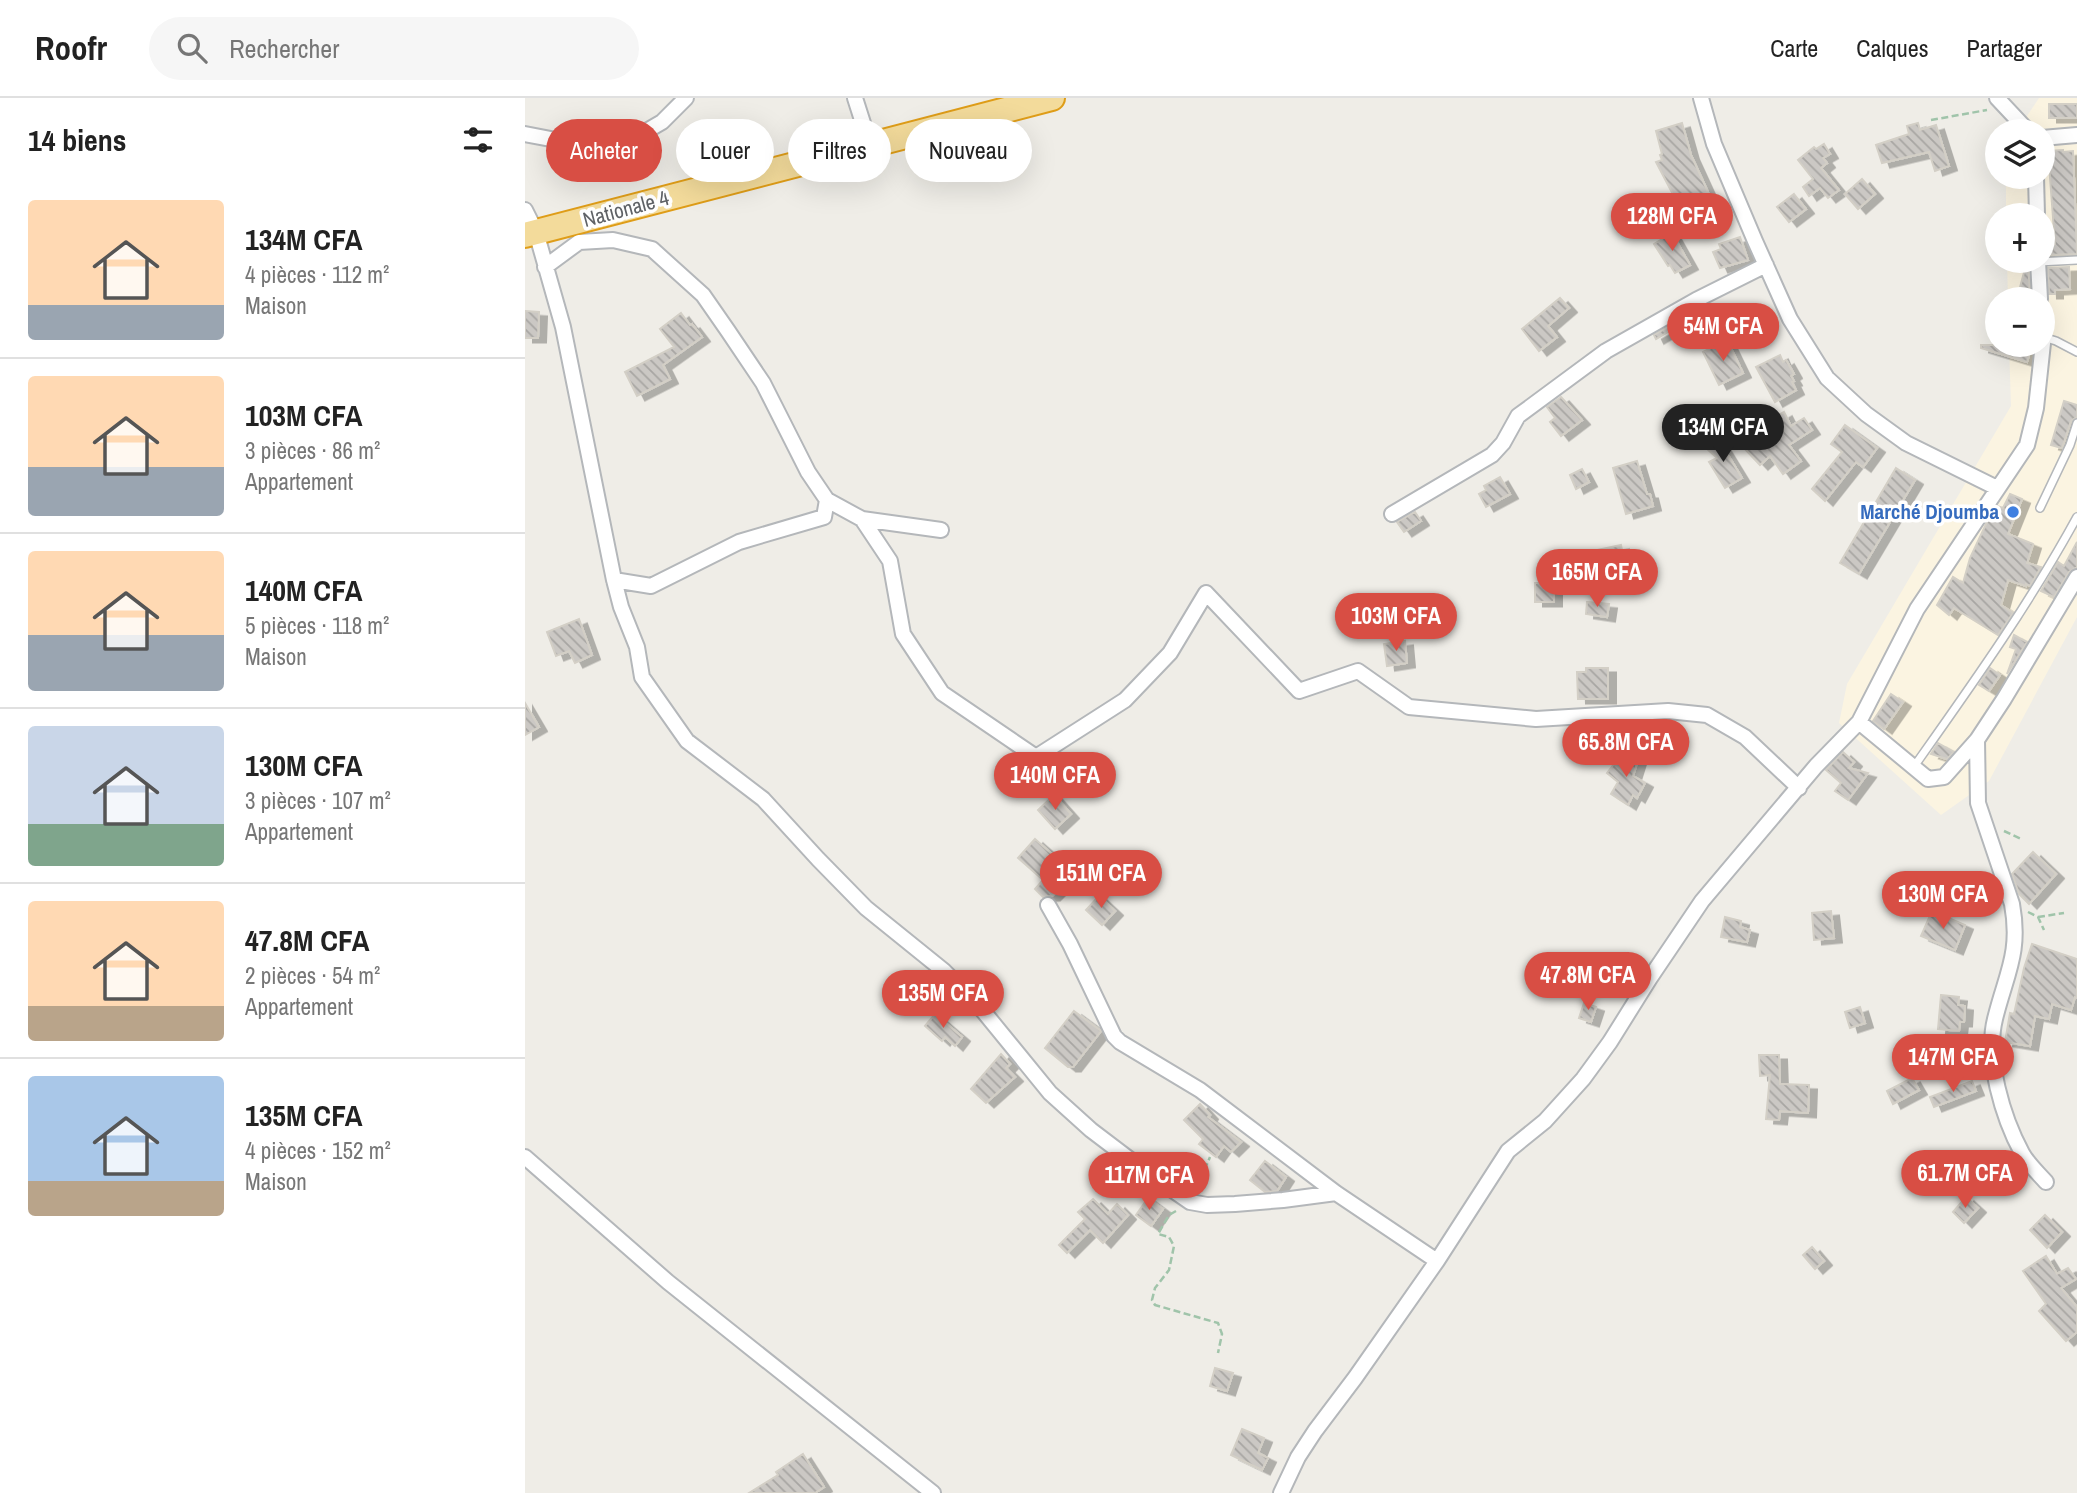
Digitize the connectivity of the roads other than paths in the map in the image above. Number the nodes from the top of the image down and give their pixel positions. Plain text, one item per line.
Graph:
1 (686, 98) edge
2 (855, 98) edge
3 (1052, 98) edge
4 (1701, 98) edge
5 (2000, 102) edge
6 (862, 119) edge
7 (2016, 119) edge
8 (525, 134) edge
9 (2077, 135) edge
10 (2055, 137) edge
11 (891, 140) edge
12 (788, 164) edge
13 (529, 226) edge
14 (2055, 261) edge
15 (2077, 261) edge
16 (1766, 265) junction
17 (545, 267) junction
18 (2055, 341) edge
19 (2077, 352) edge
20 (2041, 357) edge
21 (2077, 424) edge
22 (1997, 488) junction
23 (827, 500) junction
24 (2040, 508) dead end
25 (1392, 514) dead end
26 (2077, 517) edge
27 (862, 519) junction
28 (941, 530) dead end
29 (2077, 577) edge
30 (614, 580) junction
31 (1859, 722) junction
32 (1977, 740) junction
33 (1913, 768) junction
34 (1799, 789) junction
35 (1048, 905) dead end
36 (525, 1157) edge
37 (2046, 1182) dead end
38 (1336, 1193) junction
39 (1437, 1261) junction
40 (933, 1493) edge
41 (1281, 1493) edge

1 - 8 street
2 - 6 street
3 - 11 highway, Nationale 4
4 - 16 street
5 - 7 street
9 - 10 street
12 - 13 highway, Nationale 4
13 - 17 street
14 - 15 lane
16 - 22 street
16 - 25 street
17 - 23 street
17 - 30 street
18 - 19 lane
20 - 22 street
21 - 24 lane
22 - 31 street
23 - 27 street
23 - 30 street
26 - 33 lane
27 - 28 street
27 - 34 street
29 - 32 street
30 - 38 street
31 - 33 street
31 - 34 street
32 - 33 street
32 - 37 street
34 - 39 street
35 - 38 street
36 - 40 street
38 - 39 street
39 - 41 street

